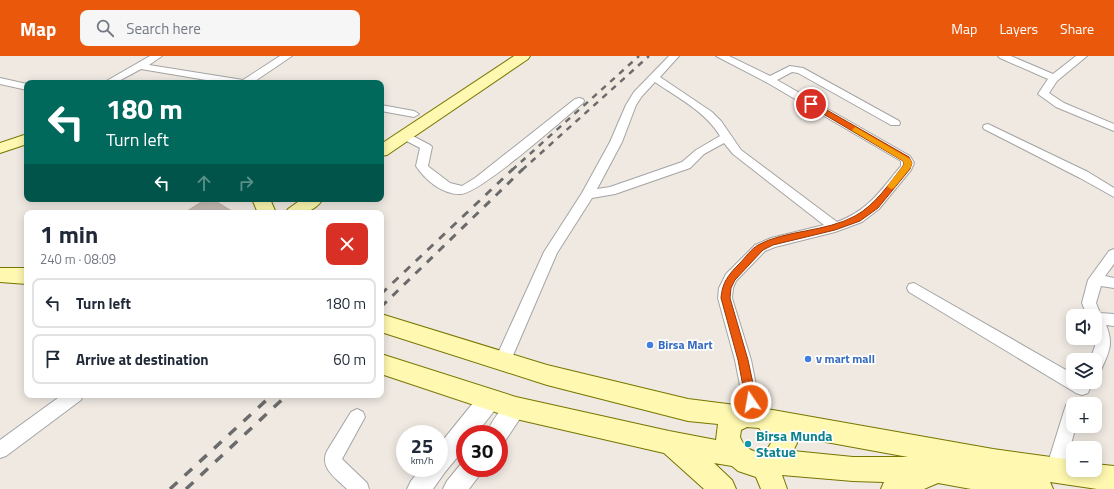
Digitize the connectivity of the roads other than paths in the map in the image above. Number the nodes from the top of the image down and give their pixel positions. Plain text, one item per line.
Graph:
1 (157, 56) edge
2 (287, 56) edge
3 (500, 56) edge
4 (524, 56) edge
5 (674, 56) edge
6 (721, 56) edge
7 (1003, 56) edge
8 (1082, 56) edge
9 (140, 66) junction
10 (654, 78) junction
11 (1055, 78) junction
12 (114, 80) edge
13 (224, 80) edge
14 (250, 80) edge
15 (770, 80) junction
16 (0, 82) edge
17 (24, 86) edge
18 (579, 101) dead end
19 (384, 109) edge
20 (414, 114) junction
21 (895, 123) dead end
22 (988, 127) dead end
23 (1114, 128) edge
24 (388, 129) dead end
25 (403, 135) junction
26 (726, 138) junction
27 (24, 140) edge
28 (0, 148) edge
29 (384, 149) edge
30 (1114, 193) edge
31 (588, 194) junction
32 (310, 202) edge
33 (298, 210) edge
34 (835, 227) junction
35 (1114, 254) edge
36 (0, 275) edge
37 (24, 276) edge
38 (1095, 280) junction
39 (1114, 283) edge
40 (914, 288) dead end
41 (1092, 309) edge
42 (1102, 318) edge
43 (1114, 320) edge
44 (386, 325) edge
45 (1102, 336) edge
46 (1102, 353) edge
47 (502, 362) junction
48 (384, 365) edge
49 (1066, 375) edge
50 (71, 398) edge
51 (490, 399) junction
52 (516, 408) junction
53 (357, 417) dead end
54 (754, 417) junction
55 (504, 425) edge
56 (1066, 427) edge
57 (669, 443) junction
58 (0, 450) edge
59 (448, 452) edge
60 (736, 455) junction
61 (769, 463) junction
62 (936, 470) junction
63 (428, 477) edge
64 (464, 477) edge
65 (1047, 479) edge
66 (1114, 479) edge
67 (360, 489) edge
68 (419, 489) edge
69 (455, 489) edge
70 (723, 489) edge
71 (774, 489) edge
72 (894, 489) edge

1 - 9 street
2 - 14 street
3 - 20 main road
4 - 25 main road
5 - 10 street
6 - 15 street
7 - 11 street
8 - 11 street
9 - 12 street
9 - 13 street
10 - 26 street
10 - 31 street
11 - 23 street
15 - 21 street
15 - 34 street
16 - 17 street
18 - 25 street
19 - 20 street
20 - 24 main road
22 - 30 street
25 - 29 main road
26 - 31 street
26 - 34 street
27 - 28 main road
31 - 47 street
32 - 33 main road
34 - 54 street
35 - 38 street
36 - 37 main road
38 - 39 street
38 - 41 street
40 - 49 street
42 - 43 street
44 - 47 main road
45 - 46 street
47 - 54 main road
48 - 51 main road
50 - 58 street
51 - 52 main road
51 - 59 street
52 - 55 street
52 - 57 main road
53 - 67 street
54 - 60 main road
54 - 61 main road
54 - 65 main road
56 - 65 street
57 - 60 main road
57 - 70 main road
60 - 61 main road
61 - 62 main road
61 - 71 main road
62 - 65 main road
62 - 72 main road
63 - 68 street
64 - 69 street
65 - 66 main road

